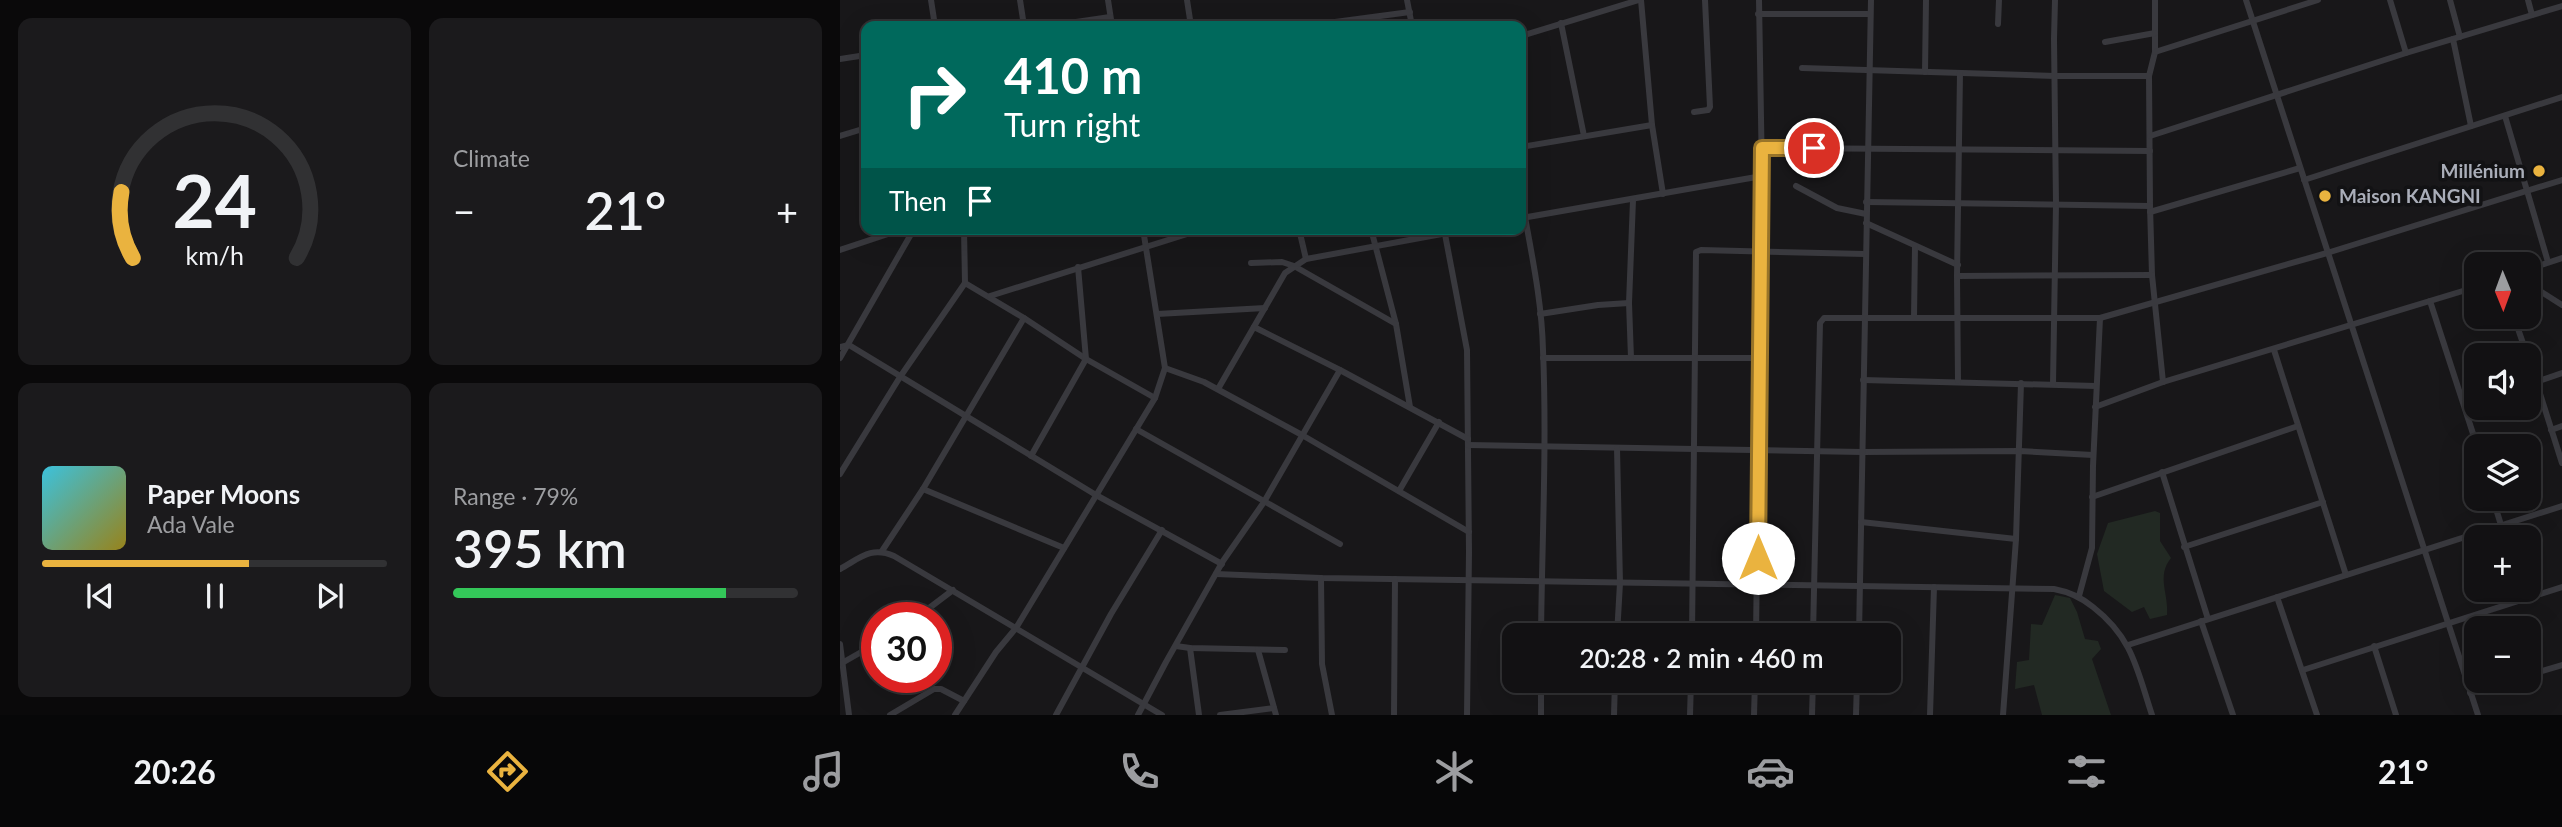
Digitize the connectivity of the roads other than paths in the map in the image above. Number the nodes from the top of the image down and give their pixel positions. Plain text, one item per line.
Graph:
1 (931, 0) edge
2 (1020, 0) edge
3 (1108, 0) edge
4 (1187, 0) edge
5 (1407, 0) edge
6 (1640, 0) edge
7 (1705, 0) edge
8 (1759, 0) edge
9 (1871, 0) edge
10 (1926, 0) edge
11 (1999, 0) edge
12 (2055, 0) edge
13 (2155, 0) edge
14 (2246, 0) edge
15 (2318, 0) edge
16 (2390, 0) edge
17 (2450, 0) edge
18 (2528, 0) edge
19 (2562, 6) edge
20 (1409, 12) junction
21 (1758, 14) junction
22 (1869, 14) junction
23 (2532, 15) junction
24 (1110, 17) junction
25 (2252, 19) junction
26 (934, 21) edge
27 (1023, 21) edge
28 (1083, 21) edge
29 (1111, 21) edge
30 (1190, 21) edge
31 (1342, 21) edge
32 (1411, 21) edge
33 (1561, 23) junction
34 (1998, 24) dead end
35 (2155, 33) junction
36 (1526, 34) edge
37 (2456, 38) junction
38 (2105, 42) dead end
39 (2155, 52) junction
40 (2406, 53) junction
41 (861, 56) edge
42 (840, 59) edge
43 (1802, 68) dead end
44 (1868, 70) junction
45 (1925, 72) junction
46 (1959, 73) junction
47 (2055, 76) junction
48 (2149, 76) junction
49 (2277, 96) junction
50 (2562, 97) edge
51 (1694, 111) dead end
52 (2505, 116) junction
53 (1652, 125) junction
54 (2471, 126) junction
55 (861, 130) edge
56 (840, 136) edge
57 (1584, 136) junction
58 (2150, 136) junction
59 (1526, 146) edge
60 (1762, 148) junction
61 (1867, 149) junction
62 (1959, 150) junction
63 (2056, 151) junction
64 (2150, 152) junction
65 (2300, 168) junction
66 (1762, 176) junction
67 (2304, 180) junction
68 (2562, 180) edge
69 (1796, 186) dead end
70 (2527, 191) junction
71 (1663, 194) junction
72 (1633, 200) junction
73 (1866, 202) junction
74 (2056, 204) junction
75 (1958, 205) junction
76 (2150, 209) junction
77 (1866, 214) junction
78 (1526, 218) edge
79 (1866, 223) junction
80 (1526, 231) edge
81 (885, 235) edge
82 (911, 235) edge
83 (964, 235) edge
84 (1144, 235) edge
85 (1185, 235) edge
86 (1300, 235) edge
87 (1372, 235) edge
88 (1429, 235) edge
89 (1445, 235) edge
90 (1375, 246) junction
91 (1915, 246) junction
92 (1147, 248) junction
93 (840, 250) edge
94 (1761, 250) junction
95 (2327, 253) junction
96 (1865, 254) junction
97 (2562, 258) edge
98 (1306, 259) junction
99 (2548, 262) junction
100 (1251, 263) dead end
101 (1294, 265) junction
102 (1958, 265) junction
103 (2541, 265) edge
104 (1077, 267) junction
105 (2055, 274) junction
106 (2152, 275) junction
107 (1957, 276) junction
108 (964, 283) junction
109 (2464, 291) edge
110 (2541, 292) edge
111 (989, 296) junction
112 (2430, 301) junction
113 (1629, 303) junction
114 (2155, 304) junction
115 (2562, 305) edge
116 (1265, 308) junction
117 (1157, 314) junction
118 (1540, 314) junction
119 (1864, 317) junction
120 (1024, 318) junction
121 (1914, 318) junction
122 (2100, 318) junction
123 (1958, 319) junction
124 (2054, 319) junction
125 (1396, 324) junction
126 (2351, 326) junction
127 (1254, 327) junction
128 (849, 345) junction
129 (840, 347) edge
130 (2274, 350) junction
131 (1696, 357) junction
132 (840, 358) edge
133 (1544, 358) junction
134 (1631, 358) junction
135 (1759, 358) junction
136 (1086, 359) junction
137 (1165, 368) junction
138 (1340, 370) junction
139 (2562, 373) edge
140 (900, 377) junction
141 (1863, 380) junction
142 (2541, 380) edge
143 (1958, 381) junction
144 (2163, 382) junction
145 (2021, 383) junction
146 (2053, 384) junction
147 (2096, 386) junction
148 (1218, 389) junction
149 (1155, 398) junction
150 (2541, 398) edge
151 (1410, 407) junction
152 (2095, 407) junction
153 (965, 416) junction
154 (1439, 422) junction
155 (2298, 426) junction
156 (2562, 426) edge
157 (1136, 429) junction
158 (2551, 430) junction
159 (2473, 434) edge
160 (1303, 435) junction
161 (1468, 442) junction
162 (1545, 447) junction
163 (1617, 448) junction
164 (1695, 448) junction
165 (1758, 450) junction
166 (1818, 451) junction
167 (1862, 452) junction
168 (2020, 452) junction
169 (2093, 455) junction
170 (1031, 456) junction
171 (2562, 463) edge
172 (2162, 472) junction
173 (840, 474) edge
174 (923, 489) junction
175 (1399, 491) junction
176 (1096, 495) junction
177 (2092, 497) junction
178 (1264, 502) junction
179 (2323, 502) junction
180 (2562, 506) edge
181 (2497, 511) edge
182 (1861, 522) junction
183 (2501, 525) joint
184 (1162, 530) junction
185 (1469, 532) junction
186 (2464, 537) edge
187 (2016, 539) junction
188 (1340, 544) dead end
189 (2184, 547) junction
190 (1064, 548) junction
191 (2424, 550) junction
192 (882, 551) junction
193 (1222, 564) junction
194 (840, 569) edge
195 (1216, 573) junction
196 (2346, 575) junction
197 (1321, 578) junction
198 (1395, 579) junction
199 (1467, 580) junction
200 (1541, 581) junction
201 (1620, 583) junction
202 (1694, 584) junction
203 (1758, 585) junction
204 (1814, 586) junction
205 (1860, 587) junction
206 (1934, 587) junction
207 (2562, 587) edge
208 (2012, 589) junction
209 (953, 590) junction
210 (2080, 596) junction
211 (2277, 597) junction
212 (937, 602) edge
213 (2205, 620) junction
214 (1541, 623) edge
215 (1618, 623) edge
216 (1692, 623) edge
217 (1756, 623) edge
218 (1813, 623) edge
219 (1859, 623) edge
220 (2449, 624) junction
221 (1016, 628) junction
222 (840, 644) edge
223 (2129, 645) junction
224 (1176, 646) junction
225 (2374, 646) junction
226 (1190, 648) junction
227 (1258, 650) junction
228 (1285, 650) dead end
229 (861, 652) edge
230 (842, 663) edge
231 (2562, 665) edge
232 (1082, 667) junction
233 (2303, 670) junction
234 (2541, 671) edge
235 (2464, 673) edge
236 (1541, 693) edge
237 (1615, 693) edge
238 (1691, 693) edge
239 (1755, 693) edge
240 (1813, 693) edge
241 (1857, 693) edge
242 (2470, 693) edge
243 (964, 701) junction
244 (1144, 704) junction
245 (1275, 711) edge
246 (849, 715) edge
247 (890, 715) edge
248 (955, 715) edge
249 (1056, 715) edge
250 (1138, 715) edge
251 (1162, 715) edge
252 (1199, 715) edge
253 (1220, 715) edge
254 (1332, 715) edge
255 (1394, 715) edge
256 (1467, 715) edge
257 (1541, 715) edge
258 (1614, 715) edge
259 (1690, 715) edge
260 (1754, 715) edge
261 (1812, 715) edge
262 (1856, 715) edge
263 (1930, 715) edge
264 (2003, 715) edge
265 (2152, 715) edge
266 (2233, 715) edge
267 (2317, 715) edge
268 (2396, 715) edge
269 (2478, 715) edge

1 - 26 street
2 - 27 street
3 - 24 street
4 - 30 street
5 - 20 street
6 - 33 street
6 - 53 street
7 - 51 street
8 - 21 street
9 - 22 street
10 - 45 street
11 - 34 street
12 - 47 street
13 - 35 street
14 - 25 street
15 - 25 street
16 - 40 street
17 - 37 street
18 - 23 street
19 - 23 street
20 - 31 street
20 - 32 street
21 - 22 street
21 - 60 street
22 - 44 street
23 - 37 street
24 - 28 street
24 - 29 street
25 - 39 street
25 - 49 street
33 - 36 street
33 - 57 street
35 - 38 street
35 - 39 street
37 - 40 street
37 - 54 street
39 - 48 street
40 - 49 street
41 - 42 street
43 - 44 street
44 - 45 street
44 - 61 street
45 - 46 street
46 - 47 street
46 - 62 street
47 - 48 street
47 - 63 street
48 - 58 street
49 - 58 street
49 - 65 street
50 - 52 street
52 - 54 street
52 - 70 street
53 - 57 street
53 - 71 street
54 - 67 street
55 - 56 street
57 - 59 street
58 - 64 street
60 - 61 street
60 - 66 street
61 - 62 street
61 - 73 street
62 - 63 street
62 - 75 street
63 - 64 street
63 - 74 street
64 - 76 street
65 - 67 street
65 - 76 street
66 - 71 street
66 - 94 street
67 - 95 street
68 - 70 street
69 - 77 street
70 - 95 street
70 - 99 street
71 - 72 street
72 - 78 street
72 - 113 street
73 - 75 street
73 - 77 street
74 - 75 street
74 - 76 street
74 - 105 street
75 - 102 street
76 - 106 street
77 - 79 street
79 - 91 street
79 - 96 street
80 - 118 street
81 - 93 street
82 - 128 street
83 - 108 street
84 - 92 street
85 - 92 street
86 - 98 street
87 - 90 street
88 - 90 street
89 - 161 street
90 - 98 street
90 - 125 street
91 - 102 street
91 - 121 street
92 - 104 street
92 - 117 street
94 - 96 street
94 - 131 street
94 - 135 street
95 - 114 street
95 - 126 street
96 - 119 street
97 - 99 street
98 - 101 street
99 - 103 street
100 - 101 street
101 - 116 street
101 - 125 street
102 - 107 street
104 - 111 street
104 - 136 street
105 - 106 street
105 - 107 street
105 - 124 street
106 - 114 street
107 - 123 street
108 - 111 street
108 - 140 street
109 - 112 street
110 - 115 street
111 - 120 street
112 - 126 street
112 - 159 street
113 - 118 street
113 - 134 street
114 - 122 street
114 - 144 street
116 - 117 street
116 - 127 street
117 - 137 street
118 - 133 street
119 - 121 street
119 - 141 street
119 - 166 street
120 - 136 street
120 - 153 street
121 - 123 street
122 - 124 street
122 - 147 street
123 - 124 street
123 - 143 street
124 - 146 street
125 - 151 street
126 - 130 street
126 - 191 street
127 - 138 street
127 - 148 street
128 - 129 street
128 - 132 street
128 - 140 street
130 - 144 street
130 - 155 street
131 - 134 street
131 - 135 street
131 - 164 street
133 - 134 street
133 - 162 street
135 - 165 street
136 - 149 street
136 - 170 street
137 - 148 street
137 - 149 street
138 - 151 street
138 - 160 street
139 - 142 street
140 - 153 street
140 - 173 street
141 - 143 street
141 - 167 street
143 - 145 street
144 - 152 street
145 - 146 street
145 - 168 street
146 - 147 street
147 - 152 street
148 - 160 street
149 - 157 street
150 - 158 street
151 - 154 street
152 - 169 street
153 - 170 street
153 - 174 street
154 - 161 street
154 - 175 street
155 - 172 street
155 - 179 street
156 - 158 street
157 - 176 street
157 - 178 street
158 - 171 street
160 - 175 street
160 - 178 street
161 - 162 street
161 - 185 street
162 - 163 street
162 - 200 street
163 - 164 street
163 - 201 street
164 - 165 street
164 - 202 street
165 - 166 street
165 - 203 street
166 - 167 street
166 - 204 street
167 - 168 street
167 - 182 street
168 - 169 street
168 - 187 street
169 - 177 street
170 - 176 street
172 - 177 street
172 - 189 street
174 - 190 street
174 - 192 street
175 - 185 street
176 - 184 street
176 - 190 street
177 - 210 street
178 - 188 street
178 - 193 street
179 - 189 street
179 - 196 street
180 - 183 street
181 - 183 street
182 - 187 street
182 - 205 street
184 - 193 street
184 - 232 street
185 - 199 street
186 - 191 street
187 - 208 street
189 - 213 street
190 - 221 street
191 - 196 street
191 - 220 street
192 - 194 street
192 - 209 street
193 - 195 street
195 - 197 street
195 - 224 street
196 - 211 street
197 - 198 street
197 - 254 street
198 - 199 street
198 - 255 street
199 - 200 street
199 - 256 street
200 - 201 street
200 - 214 street
201 - 202 street
201 - 215 street
202 - 203 street
202 - 216 street
203 - 204 street
203 - 217 street
204 - 205 street
204 - 218 street
205 - 206 street
205 - 219 street
206 - 208 street
206 - 263 street
207 - 220 street
208 - 210 street
208 - 264 street
209 - 212 street
209 - 221 street
210 - 223 street
211 - 213 street
211 - 233 street
213 - 223 street
213 - 266 street
220 - 225 street
220 - 235 street
221 - 232 street
221 - 243 street
222 - 230 street
223 - 265 street
224 - 226 street
224 - 244 street
225 - 233 street
225 - 268 street
226 - 227 street
226 - 252 street
227 - 228 street
227 - 245 street
229 - 230 street
230 - 246 street
231 - 234 street
232 - 244 street
232 - 249 street
233 - 267 street
236 - 257 street
237 - 258 street
238 - 259 street
239 - 260 street
240 - 261 street
241 - 262 street
242 - 269 street
243 - 247 street
243 - 248 street
244 - 250 street
244 - 251 street
245 - 253 street

